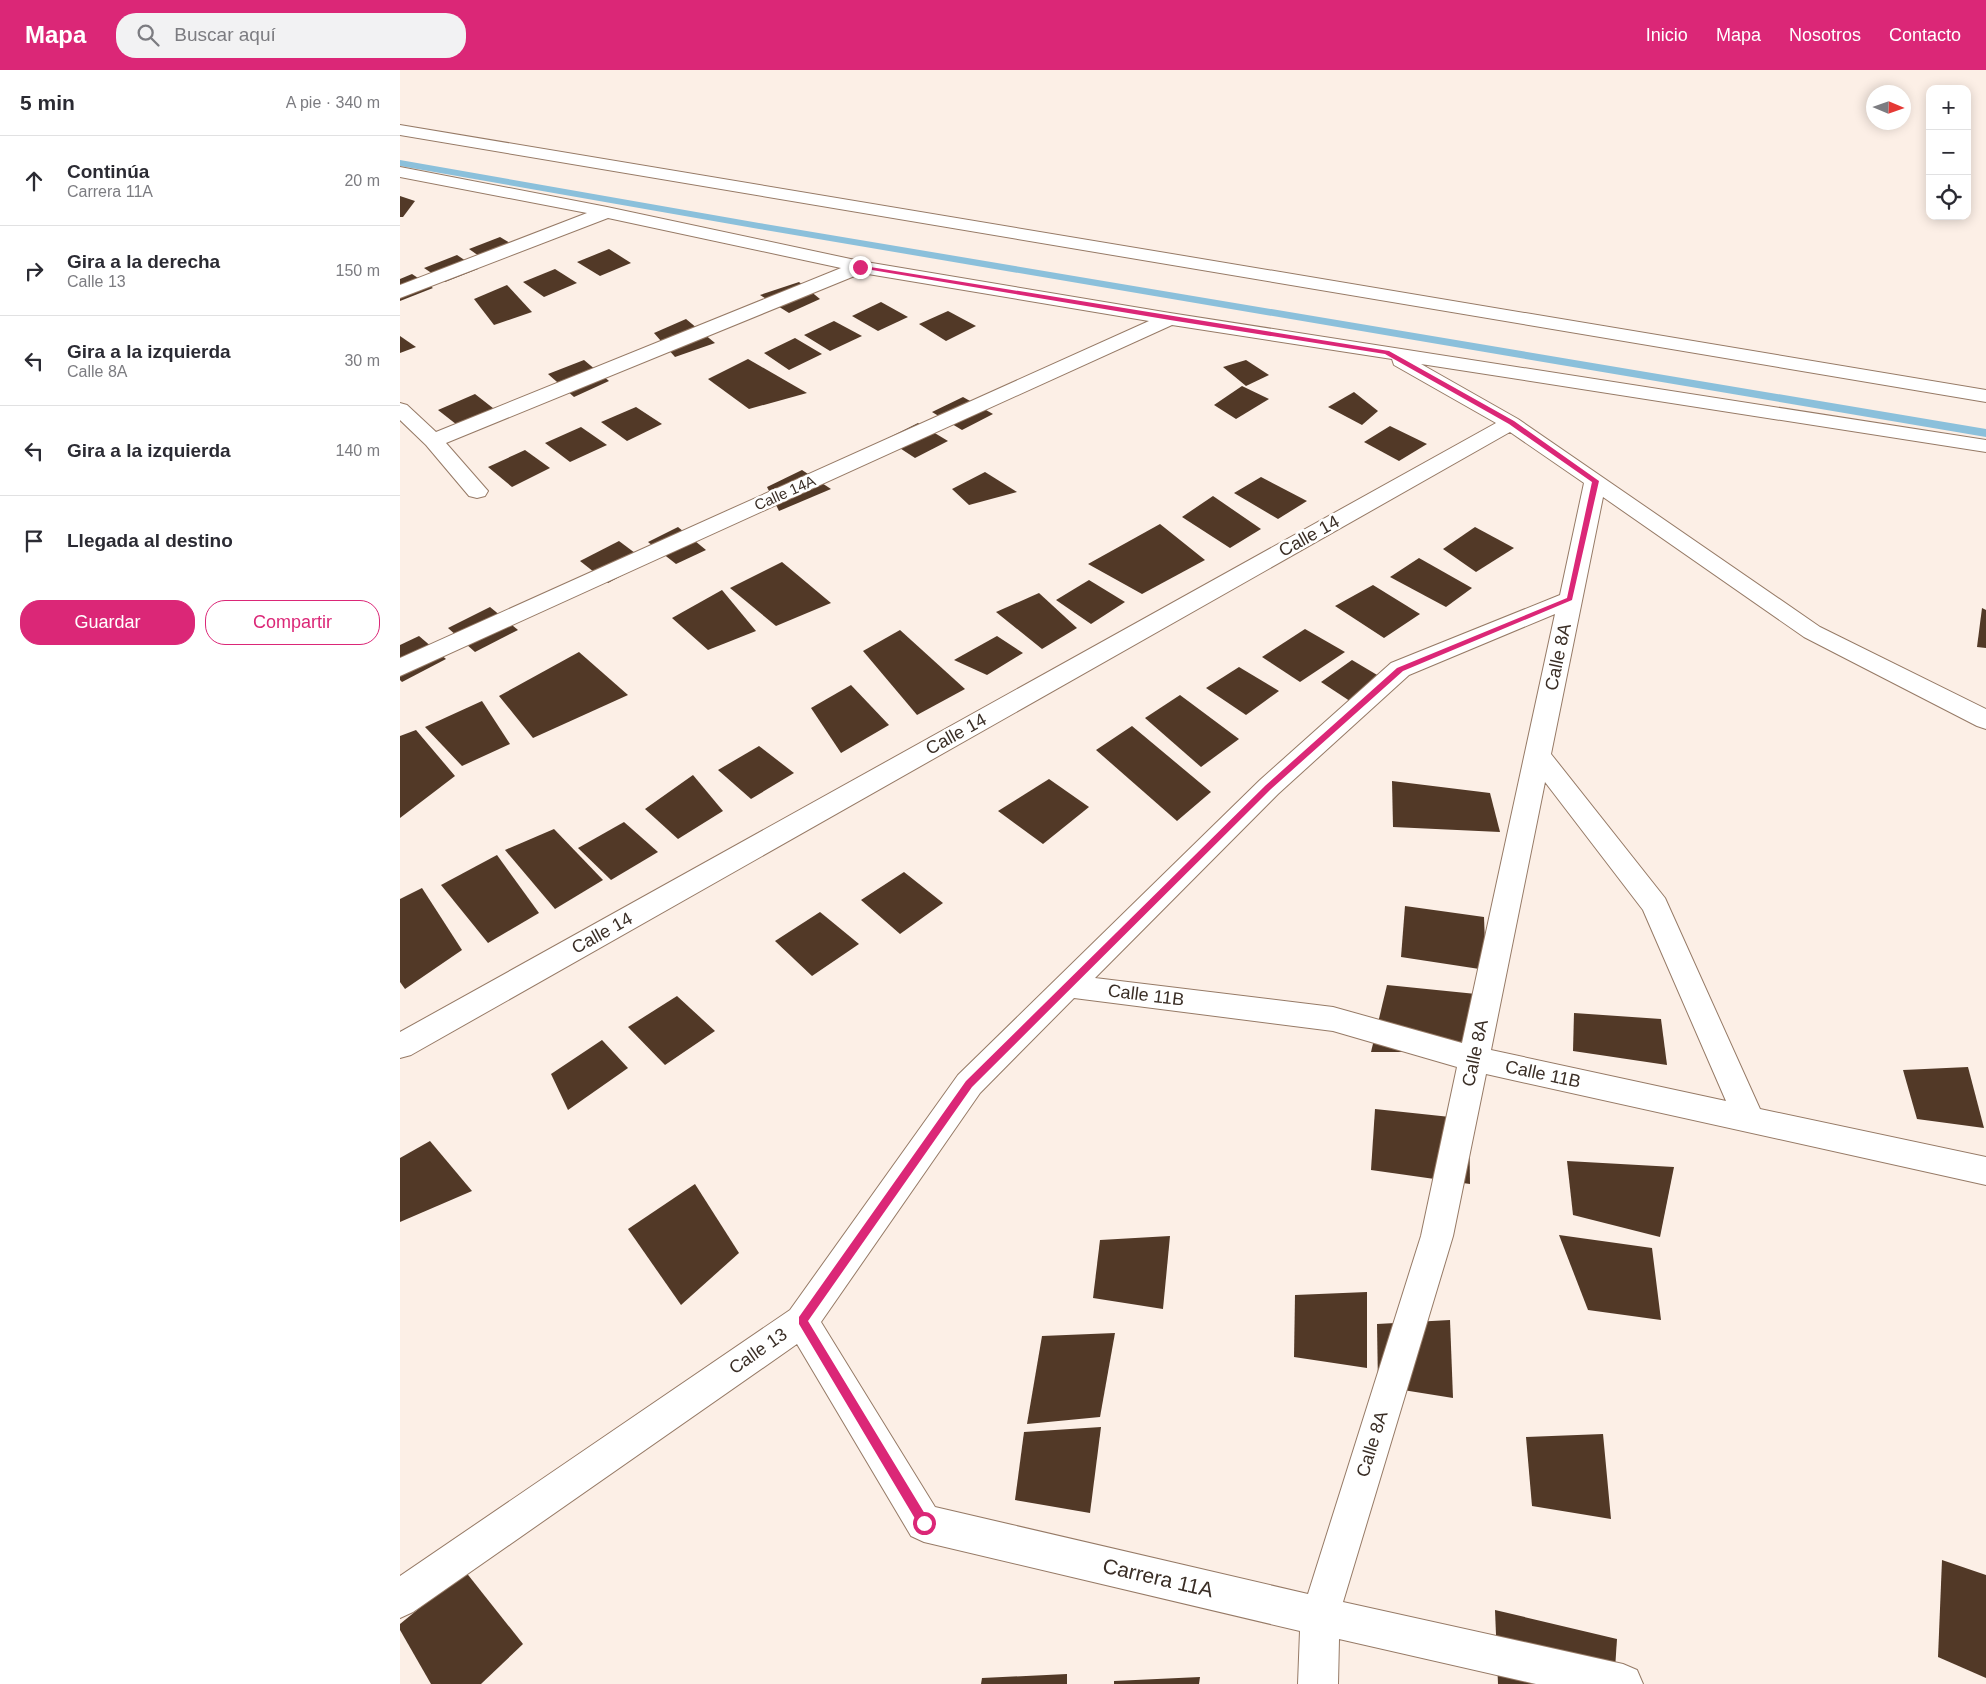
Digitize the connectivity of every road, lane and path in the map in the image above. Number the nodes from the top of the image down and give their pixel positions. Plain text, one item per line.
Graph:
1 (400, 130) edge
2 (400, 172) edge
3 (607, 212) junction
4 (860, 267) junction
5 (400, 292) edge
6 (1170, 319) junction
7 (1387, 353) junction
8 (1986, 396) edge
9 (400, 409) edge
10 (1511, 423) junction
11 (433, 441) junction
12 (1986, 446) edge
13 (1595, 481) junction
14 (477, 492) dead end
15 (1570, 599) junction
16 (400, 668) edge
17 (1986, 720) edge
18 (1537, 754) junction
19 (1068, 986) junction
20 (400, 1046) edge
21 (1474, 1059) junction
22 (1750, 1120) junction
23 (1986, 1171) edge
24 (802, 1321) junction
25 (400, 1599) edge
26 (1320, 1616) junction
27 (1318, 1684) edge
28 (1622, 1684) edge

1 - 8 street
2 - 3 street
3 - 4 street
3 - 5 street
4 - 6 street
4 - 11 street
6 - 7 street
6 - 16 street, Calle 14A
7 - 10 street
7 - 12 street
9 - 11 street
10 - 13 street
10 - 20 street, Calle 14
11 - 14 street
13 - 15 street, Calle 8A
13 - 17 street
15 - 18 street, Calle 8A
15 - 19 street, Calle 13
18 - 21 street, Calle 8A
18 - 22 street
19 - 21 street, Calle 11B
19 - 24 street, Calle 13
21 - 22 street, Calle 11B
21 - 26 street, Calle 8A
22 - 23 street, Calle 11B
24 - 25 street, Calle 13
24 - 26 street, Carrera 11A
26 - 27 street, Calle 8A
26 - 28 street, Carrera 11A

